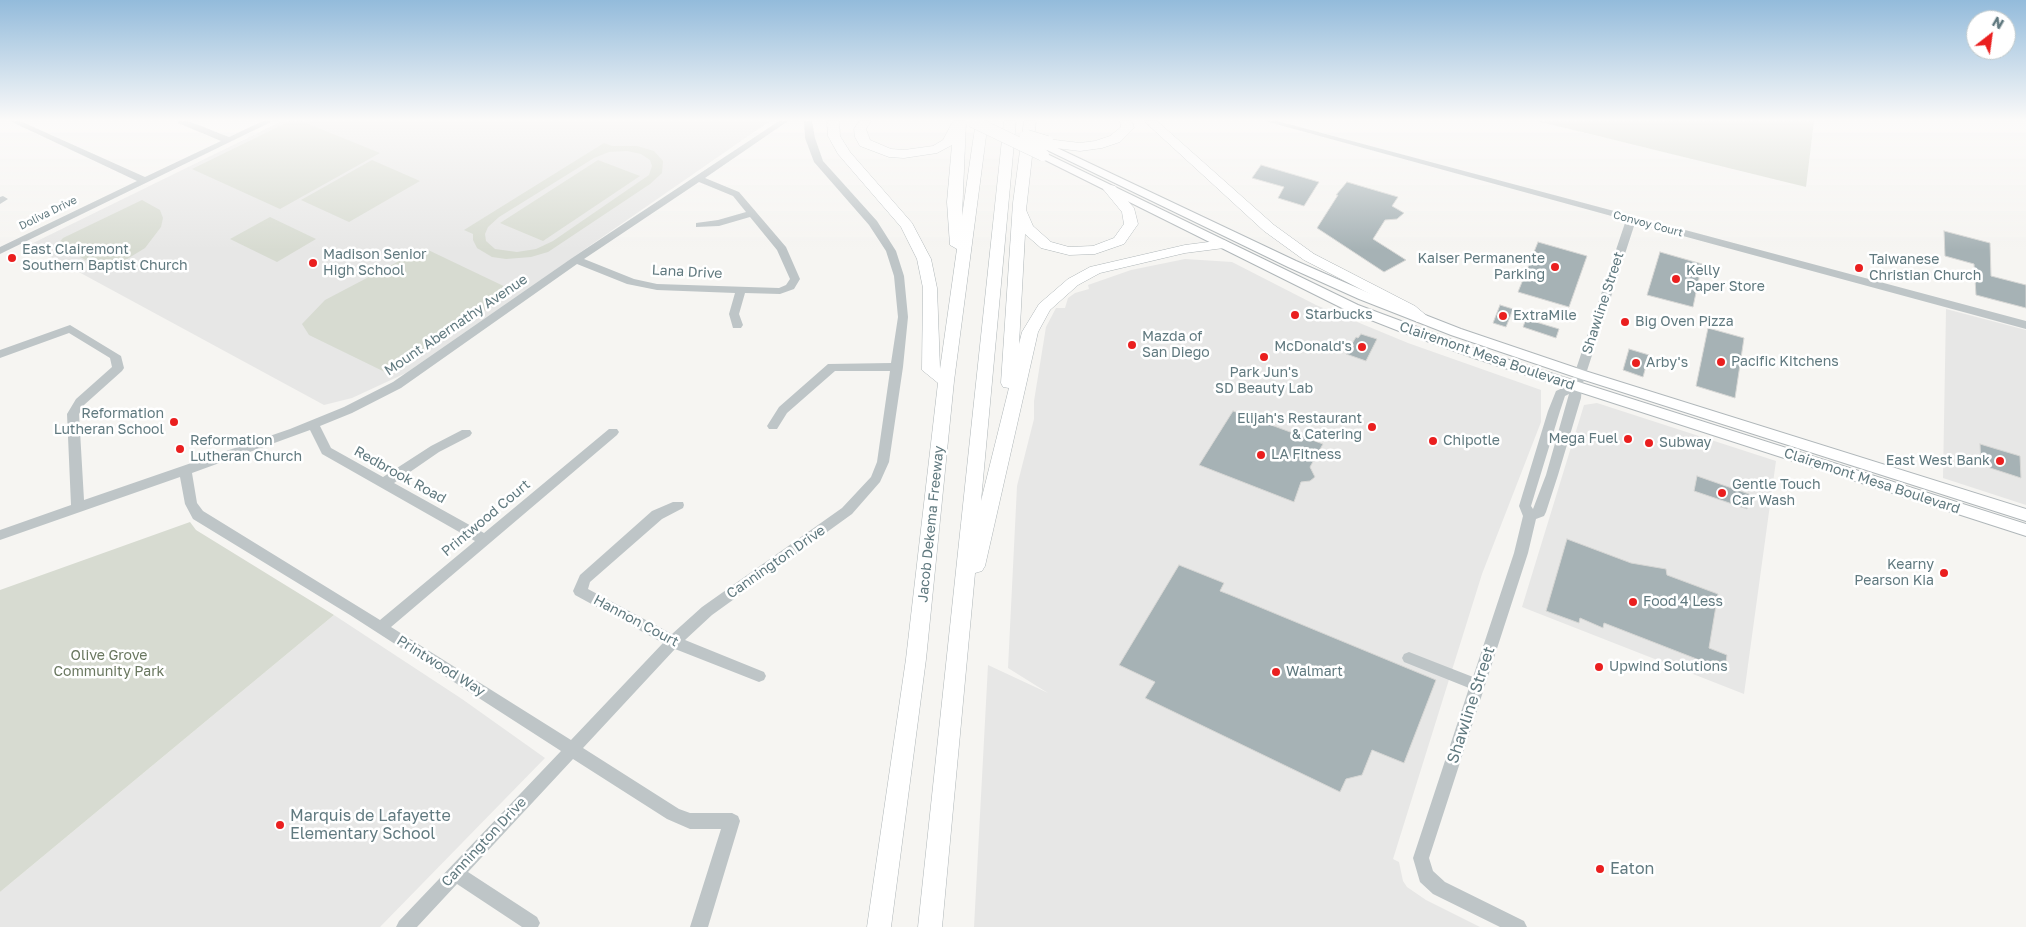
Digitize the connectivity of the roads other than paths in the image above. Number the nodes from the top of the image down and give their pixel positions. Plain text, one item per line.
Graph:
1 (109, 164) edge
2 (176, 164) edge
3 (718, 164) edge
4 (821, 164) edge
5 (853, 164) edge
6 (957, 164) edge
7 (976, 164) edge
8 (1006, 164) edge
9 (1025, 164) edge
10 (1071, 164) edge
11 (1080, 164) edge
12 (1199, 164) edge
13 (1431, 164) edge
14 (698, 178) junction
15 (143, 180) junction
16 (1110, 189) junction
17 (1020, 203) junction
18 (752, 213) junction
19 (1631, 219) junction
20 (700, 225) dead end
21 (1224, 244) junction
22 (0, 251) edge
23 (576, 260) junction
24 (960, 286) junction
25 (741, 290) junction
26 (1422, 319) junction
27 (737, 325) dead end
28 (2026, 325) edge
29 (0, 354) edge
30 (897, 368) junction
31 (1578, 380) junction
32 (946, 381) junction
33 (313, 424) junction
34 (773, 426) dead end
35 (612, 432) dead end
36 (466, 433) dead end
37 (1005, 440) junction
38 (185, 469) junction
39 (383, 484) junction
40 (678, 505) dead end
41 (78, 507) junction
42 (2026, 516) edge
43 (2026, 530) edge
44 (0, 534) edge
45 (485, 540) junction
46 (380, 628) junction
47 (960, 634) junction
48 (674, 642) junction
49 (1409, 658) dead end
50 (759, 676) dead end
51 (1477, 685) junction
52 (570, 749) junction
53 (455, 873) junction
54 (531, 923) dead end
55 (405, 927) edge
56 (699, 927) edge
57 (879, 927) edge
58 (930, 927) edge
59 (1518, 927) edge

1 - 15 street
2 - 15 street, Doliva Drive
3 - 14 street, Mount Abernathy Avenue
4 - 30 street, Cannington Drive
5 - 32 highway
6 - 24 highway
7 - 24 highway, Jacob Dekema Freeway
8 - 47 highway
9 - 17 highway
10 - 16 main road, Clairemont Mesa Boulevard
11 - 26 main road, Clairemont Mesa Boulevard
12 - 26 highway
13 - 19 street, Convoy Court
14 - 18 street
14 - 23 street, Mount Abernathy Avenue
15 - 22 street, Doliva Drive
16 - 17 highway
16 - 21 main road, Clairemont Mesa Boulevard
17 - 37 highway
18 - 20 street
18 - 25 street, Lana Drive
19 - 28 street, Convoy Court
19 - 31 street, Shawline Street
21 - 31 main road, Clairemont Mesa Boulevard
21 - 37 highway
23 - 25 street, Lana Drive
23 - 33 street, Mount Abernathy Avenue
24 - 32 highway, Jacob Dekema Freeway
25 - 27 street
26 - 31 main road, Clairemont Mesa Boulevard
29 - 41 street
30 - 34 street
30 - 48 street, Cannington Drive
31 - 42 main road, Clairemont Mesa Boulevard
31 - 43 main road, Clairemont Mesa Boulevard
31 - 51 street, Shawline Street
32 - 57 highway, Jacob Dekema Freeway
33 - 38 street, Mount Abernathy Avenue
33 - 39 street, Redbrook Road
35 - 45 street, Printwood Court
36 - 39 street
37 - 47 highway
38 - 41 street, Mount Abernathy Avenue
38 - 46 street, Printwood Way
39 - 45 street, Redbrook Road
40 - 48 street, Hannon Court
41 - 44 street, Mount Abernathy Avenue
45 - 46 street, Printwood Court
46 - 52 street, Printwood Way
47 - 58 highway
48 - 50 street, Hannon Court
48 - 52 street, Cannington Drive
49 - 51 street
51 - 59 street, Shawline Street
52 - 53 street, Cannington Drive
52 - 56 street, Printwood Way
53 - 54 street
53 - 55 street, Cannington Drive

